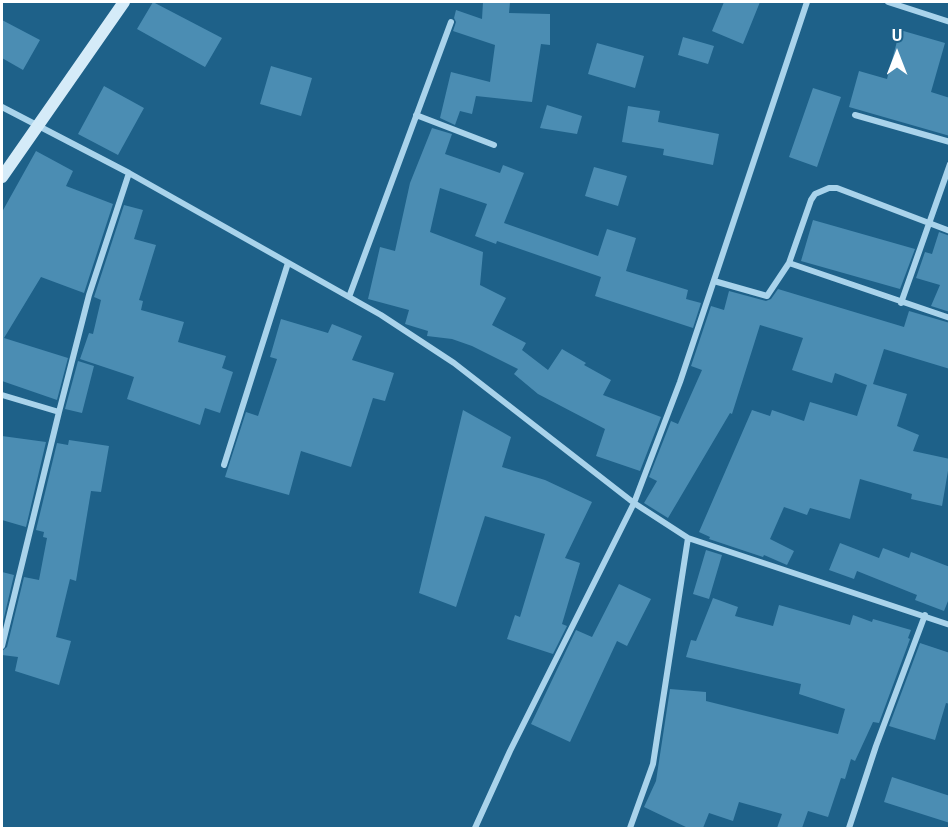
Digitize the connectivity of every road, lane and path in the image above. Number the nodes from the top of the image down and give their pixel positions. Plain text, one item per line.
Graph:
1 (124, 2) edge
2 (807, 2) edge
3 (888, 2) edge
4 (451, 22) dead end
5 (950, 22) edge
6 (2, 107) edge
7 (416, 115) junction
8 (855, 115) dead end
9 (37, 126) junction
10 (950, 142) edge
11 (494, 145) dead end
12 (950, 164) edge
13 (129, 173) junction
14 (2, 177) edge
15 (927, 224) junction
16 (950, 231) edge
17 (288, 263) junction
18 (789, 263) junction
19 (714, 281) junction
20 (349, 297) junction
21 (901, 303) junction
22 (950, 318) edge
23 (2, 395) edge
24 (59, 412) junction
25 (224, 465) dead end
26 (634, 503) junction
27 (688, 538) junction
28 (925, 615) junction
29 (950, 625) edge
30 (2, 646) edge
31 (475, 828) edge
32 (630, 828) edge
33 (849, 828) edge

1 - 9 main road
2 - 19 street
3 - 5 street
4 - 7 street
6 - 9 street
7 - 11 street
7 - 20 street
8 - 10 street
9 - 13 street
9 - 14 main road
12 - 15 street
13 - 17 street
13 - 24 street
15 - 16 street
15 - 18 street
15 - 21 street
17 - 20 street
17 - 25 street
18 - 19 street
18 - 21 street
19 - 26 street
20 - 26 street
21 - 22 street
23 - 24 street
24 - 30 street
26 - 27 street
26 - 31 street
27 - 28 street
27 - 32 street
28 - 29 street
28 - 33 street

